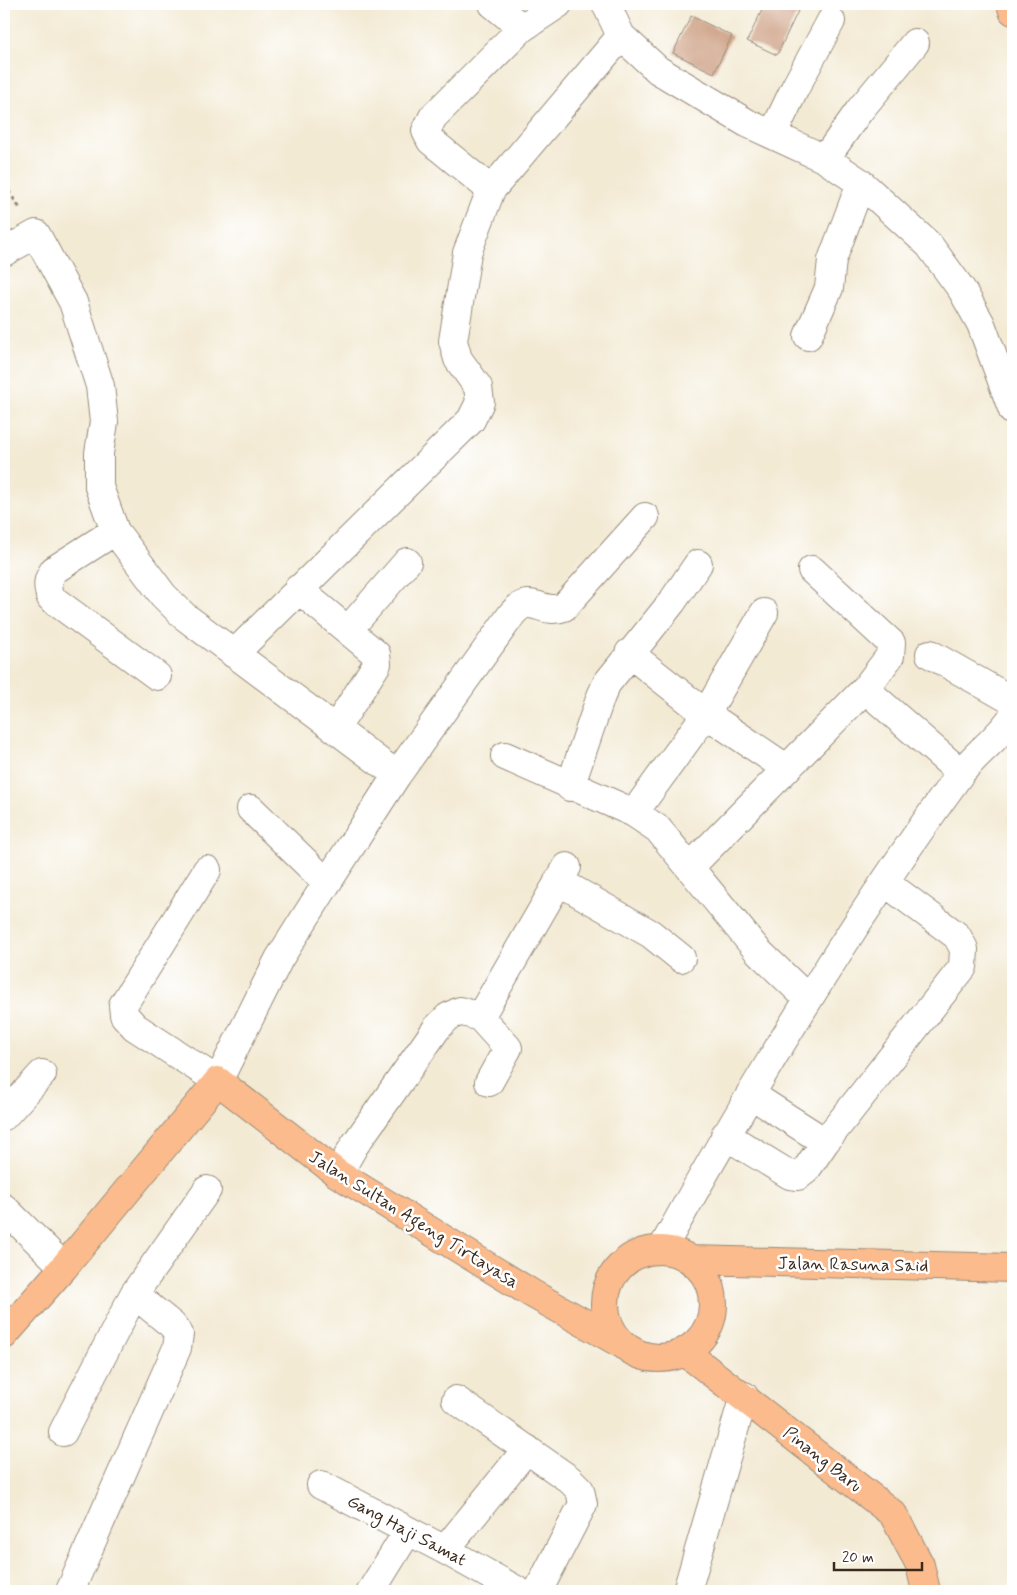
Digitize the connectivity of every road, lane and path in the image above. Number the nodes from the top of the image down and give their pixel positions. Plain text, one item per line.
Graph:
1 (493, 4) edge
2 (558, 4) edge
3 (606, 4) edge
4 (1011, 4) edge
5 (1013, 11) edge
6 (830, 21) dead end
7 (522, 28) junction
8 (621, 36) junction
9 (915, 43) dead end
10 (773, 134) junction
11 (825, 158) junction
12 (861, 183) junction
13 (491, 190) junction
14 (4, 252) edge
15 (808, 336) dead end
16 (1013, 411) edge
17 (645, 518) dead end
18 (115, 531) junction
19 (407, 562) dead end
20 (698, 564) dead end
21 (812, 570) dead end
22 (298, 589) junction
23 (764, 613) dead end
24 (348, 630) junction
25 (629, 653) junction
26 (234, 654) junction
27 (930, 654) dead end
28 (157, 676) dead end
29 (865, 689) junction
30 (1013, 701) edge
31 (706, 714) junction
32 (1013, 716) edge
33 (336, 728) junction
34 (506, 756) dead end
35 (786, 768) junction
36 (961, 773) junction
37 (397, 775) junction
38 (570, 787) junction
39 (251, 809) dead end
40 (634, 813) junction
41 (690, 867) junction
42 (208, 870) dead end
43 (327, 883) junction
44 (886, 883) junction
45 (681, 958) dead end
46 (808, 999) junction
47 (480, 1017) junction
48 (42, 1074) dead end
49 (218, 1081) junction
50 (489, 1082) dead end
51 (750, 1094) junction
52 (4, 1116) edge
53 (725, 1134) junction
54 (825, 1142) junction
55 (338, 1174) junction
56 (207, 1190) dead end
57 (4, 1208) edge
58 (662, 1249) junction
59 (693, 1260) junction
60 (64, 1267) junction
61 (1004, 1267) edge
62 (134, 1294) junction
63 (4, 1335) edge
64 (620, 1343) junction
65 (685, 1352) junction
66 (744, 1396) junction
67 (456, 1400) dead end
68 (63, 1432) dead end
69 (527, 1449) junction
70 (321, 1485) dead end
71 (408, 1531) junction
72 (445, 1550) junction
73 (70, 1591) edge
74 (371, 1591) edge
75 (518, 1591) edge
76 (538, 1591) edge
77 (687, 1591) edge
78 (926, 1591) edge

1 - 7 street
2 - 7 street
3 - 8 street
4 - 5 main road
6 - 10 street
7 - 13 street
8 - 10 street
8 - 13 street
9 - 11 street
10 - 11 street
11 - 12 street
12 - 15 street
12 - 16 street
13 - 22 street
14 - 18 street
17 - 37 street
18 - 26 street
18 - 28 street
19 - 24 street
20 - 25 street
21 - 29 street
22 - 24 street
22 - 26 street
23 - 31 street
24 - 33 street
25 - 31 street
25 - 38 street
26 - 33 street
27 - 30 street
29 - 35 street
29 - 36 street
31 - 35 street
31 - 40 street
32 - 36 street
33 - 37 street
34 - 38 street
35 - 41 street
36 - 44 street
37 - 43 street
38 - 40 street
39 - 43 street
40 - 41 street
41 - 46 street
42 - 49 street
43 - 49 street
44 - 46 street
44 - 54 street
45 - 47 street
46 - 51 street
47 - 50 street
47 - 55 street
48 - 52 street
49 - 55 main road, Jalan Sultan Ageng Tirtayasa
49 - 60 main road
51 - 53 street
51 - 54 street
53 - 54 street
53 - 58 street
55 - 64 main road, Jalan Sultan Ageng Tirtayasa
56 - 62 street
57 - 60 street
58 - 59 main road
58 - 64 main road
59 - 61 main road, Jalan Rasuna Said
59 - 65 main road
60 - 63 main road
62 - 68 street
62 - 73 street
64 - 65 main road
65 - 66 main road, Pinang Baru
66 - 77 street
66 - 78 main road, Pinang Baru
67 - 69 street
69 - 72 street
69 - 76 street
70 - 71 street, Gang Haji Samat
71 - 72 street, Gang Haji Samat
71 - 74 street
72 - 75 street, Gang Haji Samat

